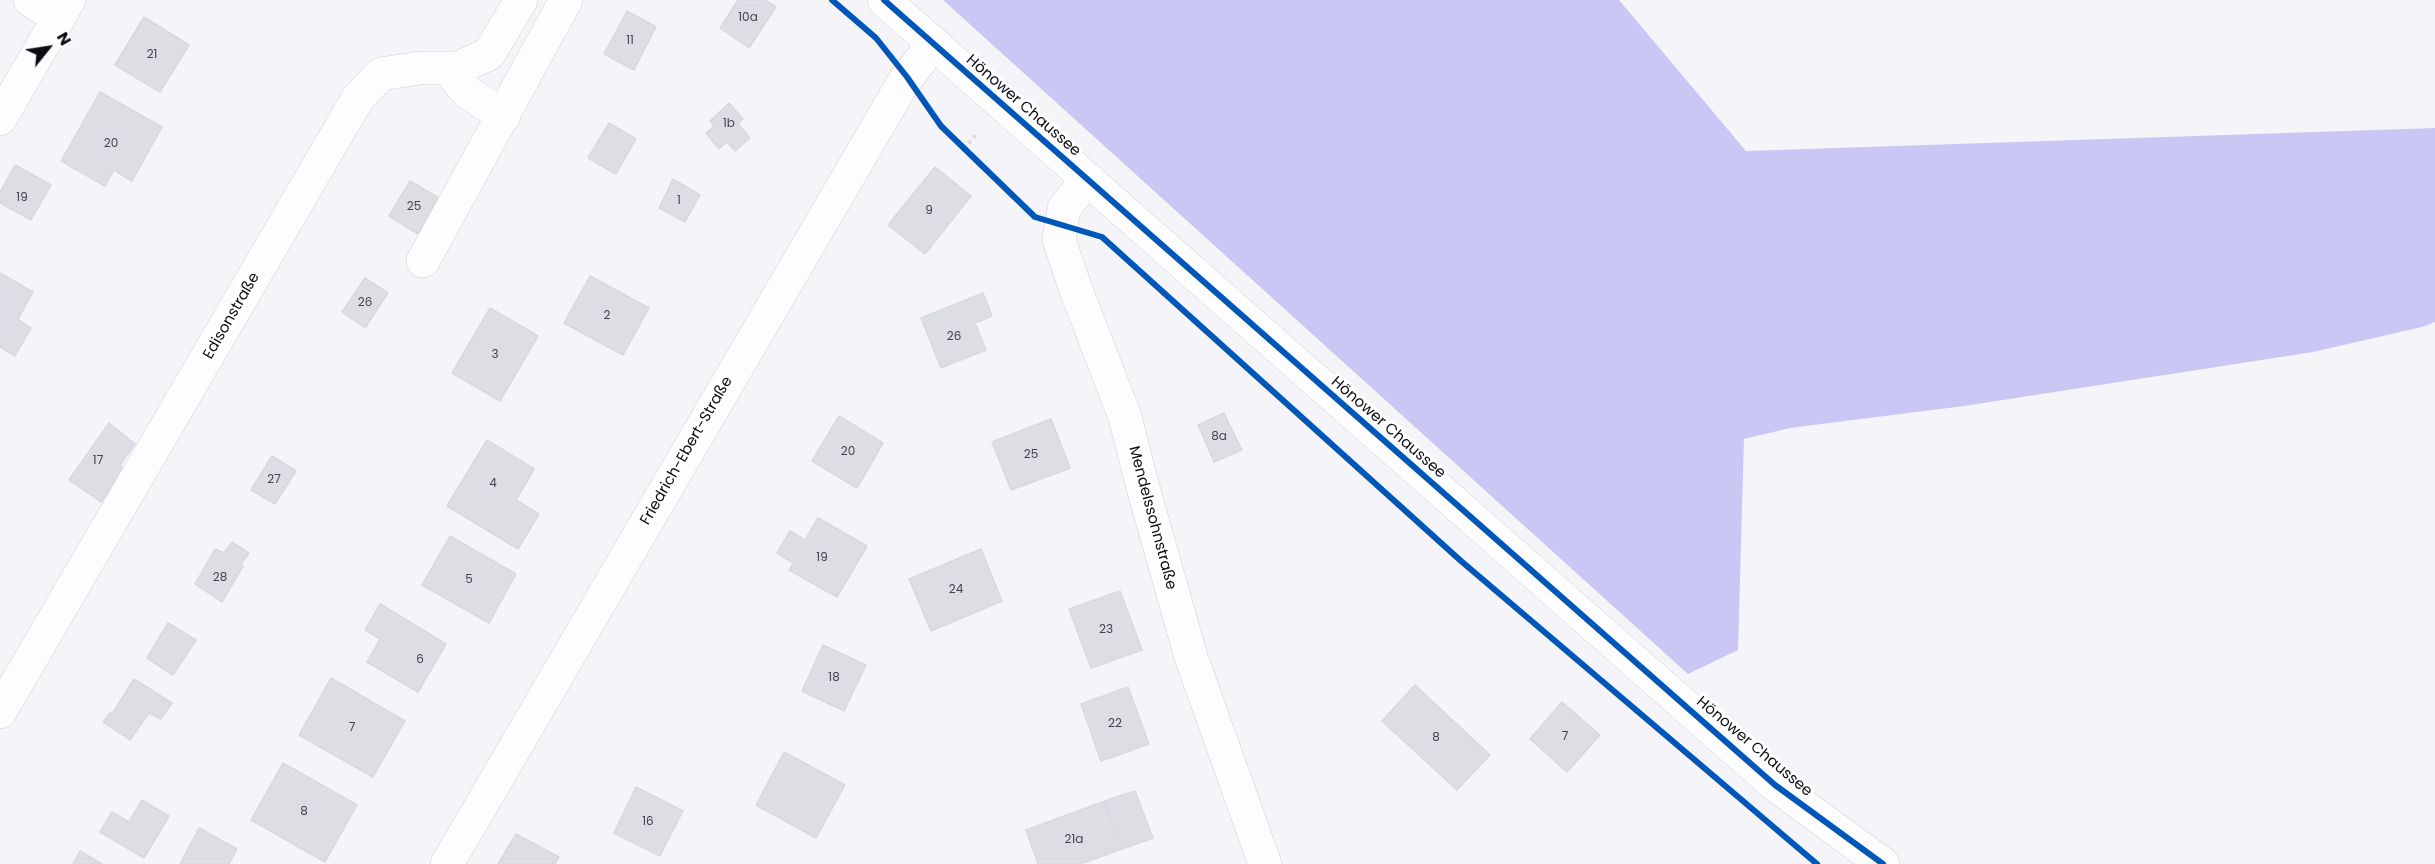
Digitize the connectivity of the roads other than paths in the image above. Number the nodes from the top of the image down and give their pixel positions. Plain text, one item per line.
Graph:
1 (30, 0) edge
2 (520, 0) edge
3 (566, 0) edge
4 (884, 0) edge
5 (64, 9) edge
6 (934, 43) junction
7 (458, 68) junction
8 (504, 116) junction
9 (0, 119) edge
10 (1088, 179) junction
11 (423, 261) dead end
12 (0, 712) edge
13 (447, 864) edge
14 (1265, 864) edge
15 (1884, 864) edge

1 - 5 street
2 - 7 street, Edisonstraße
3 - 8 street
4 - 6 street, Hönower Chaussee
5 - 9 street
6 - 10 street, Hönower Chaussee
6 - 13 street, Friedrich-Ebert-Straße
7 - 8 street
7 - 12 street, Edisonstraße
8 - 11 street
10 - 14 street, Mendelssohnstraße
10 - 15 street, Hönower Chaussee

